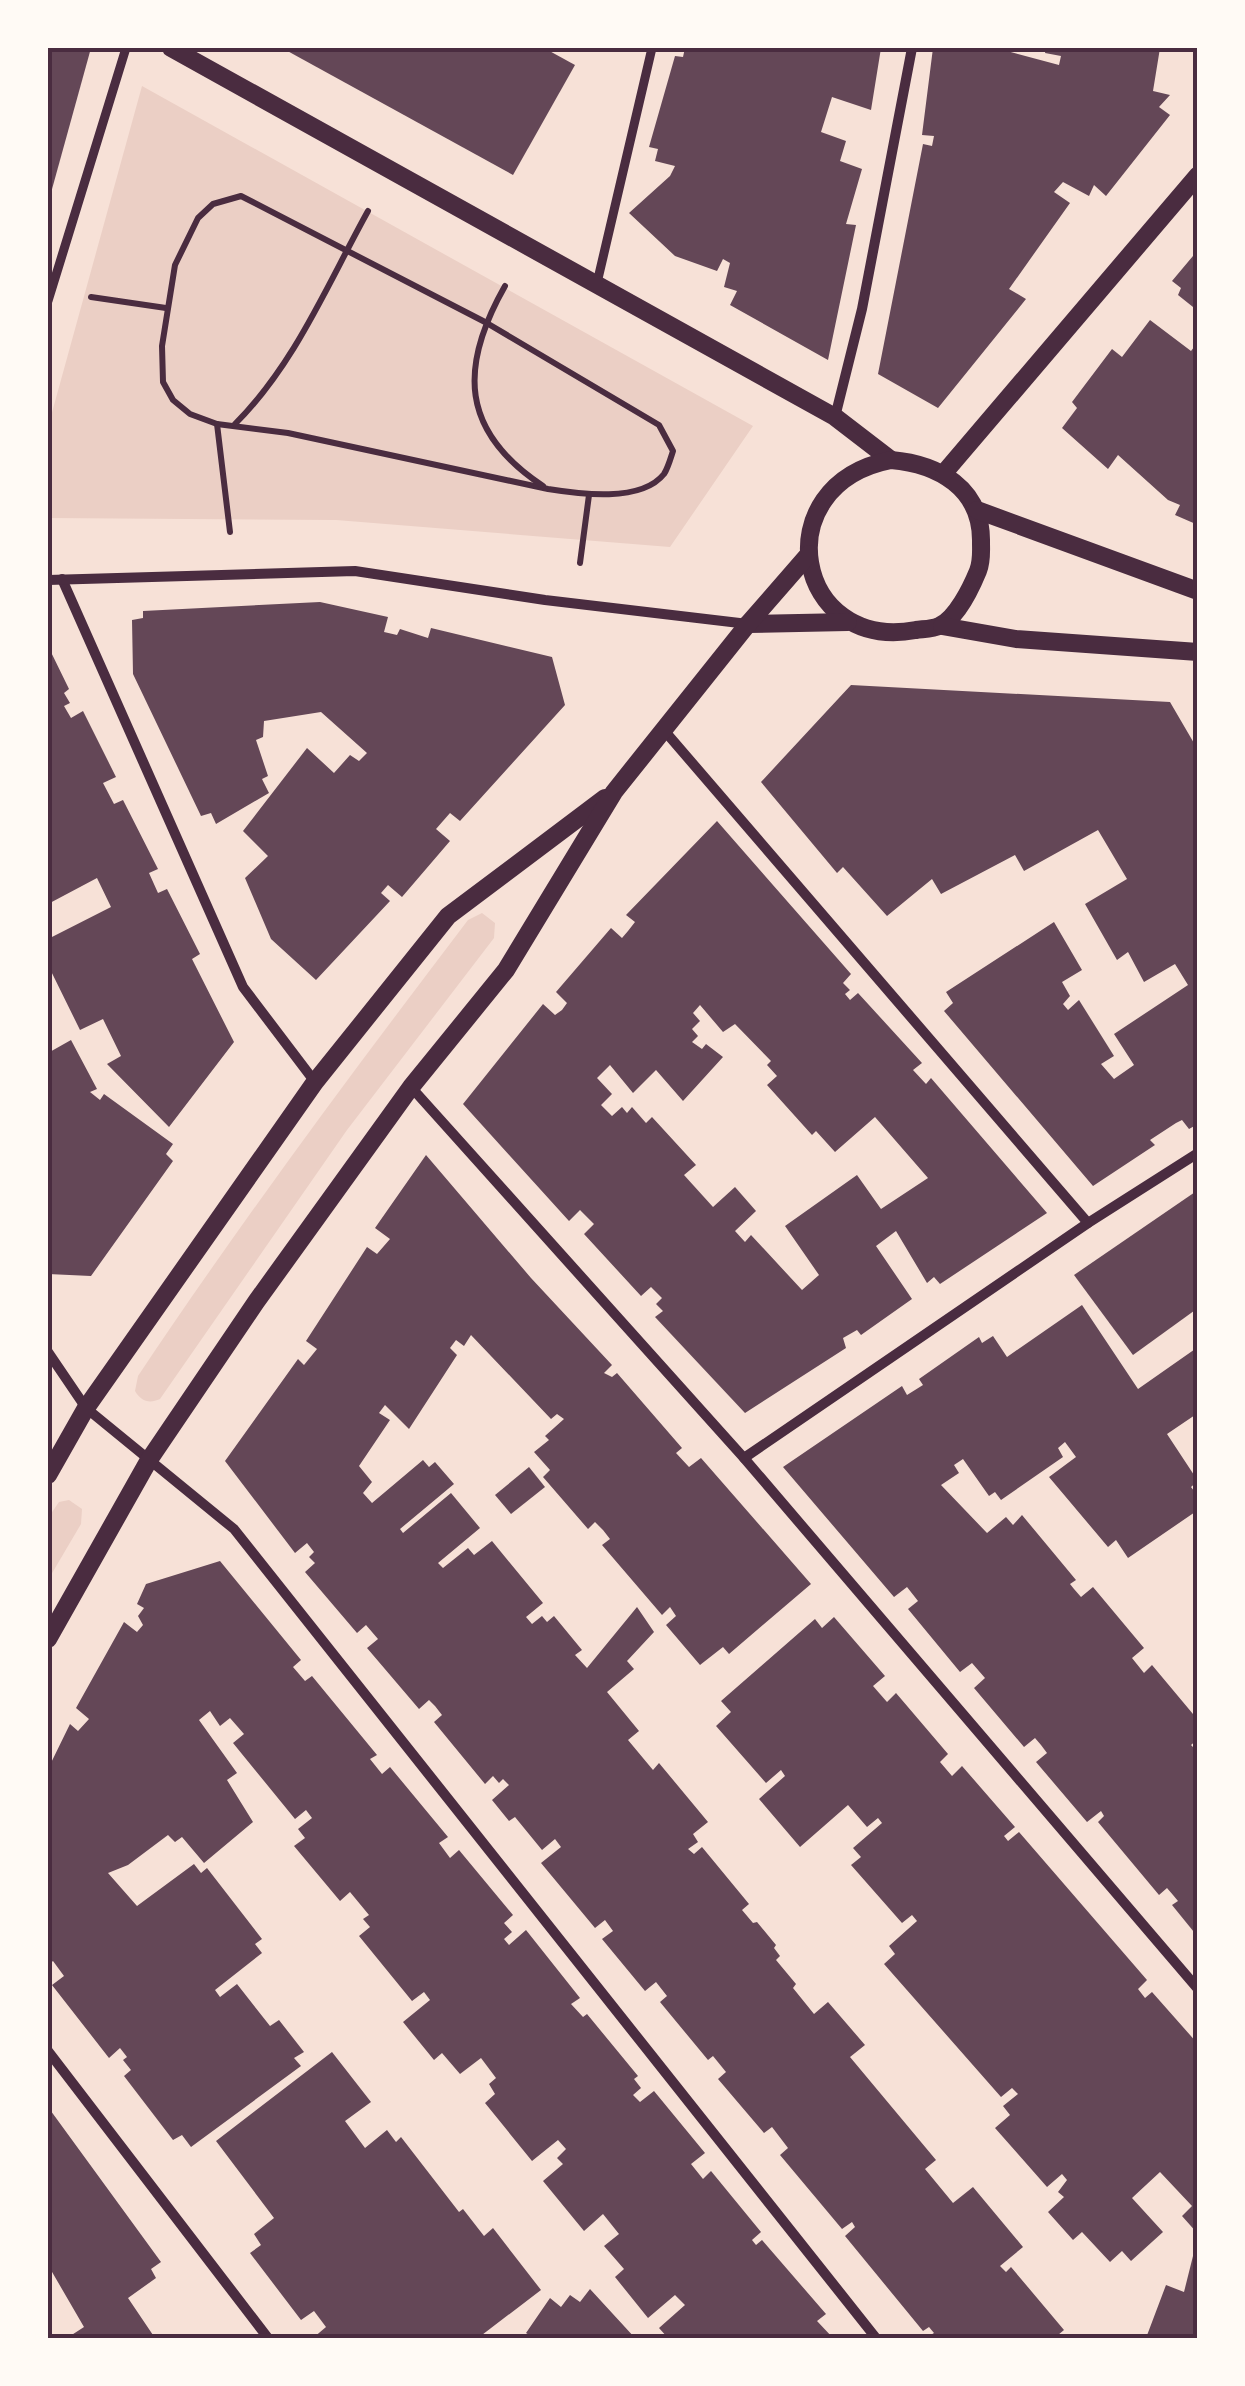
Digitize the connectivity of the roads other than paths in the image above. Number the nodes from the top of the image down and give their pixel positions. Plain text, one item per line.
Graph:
1 (126, 48) edge
2 (171, 48) edge
3 (652, 48) edge
4 (912, 48) edge
5 (1198, 175) edge
6 (597, 283) junction
7 (49, 296) edge
8 (835, 416) junction
9 (891, 460) junction
10 (944, 473) junction
11 (977, 510) junction
12 (809, 554) junction
13 (62, 579) junction
14 (48, 580) edge
15 (1198, 591) edge
16 (848, 622) junction
17 (748, 624) junction
18 (942, 626) junction
19 (1198, 652) edge
20 (662, 728) junction
21 (614, 792) junction
22 (315, 1082) junction
23 (411, 1087) junction
24 (1198, 1153) edge
25 (1088, 1223) junction
26 (48, 1352) edge
27 (86, 1408) junction
28 (744, 1458) junction
29 (149, 1460) junction
30 (48, 1475) edge
31 (48, 1640) edge
32 (1198, 1989) edge
33 (48, 2050) edge
34 (268, 2338) edge
35 (876, 2338) edge

1 - 7 street
2 - 6 street
3 - 6 street
4 - 8 street
5 - 10 street
6 - 8 street
8 - 9 street
9 - 10 street
9 - 12 street
10 - 11 street
11 - 15 street
11 - 18 street
12 - 16 street
12 - 17 street
13 - 14 street
13 - 17 street
13 - 22 street
16 - 17 street
16 - 18 street
17 - 20 street
18 - 19 street
20 - 21 street
20 - 25 street
21 - 22 street
21 - 23 street
22 - 27 street
23 - 28 street
23 - 29 street
24 - 25 street
25 - 28 street
26 - 27 street
27 - 29 street
27 - 30 street
28 - 32 street
29 - 31 street
29 - 35 street
33 - 34 street

